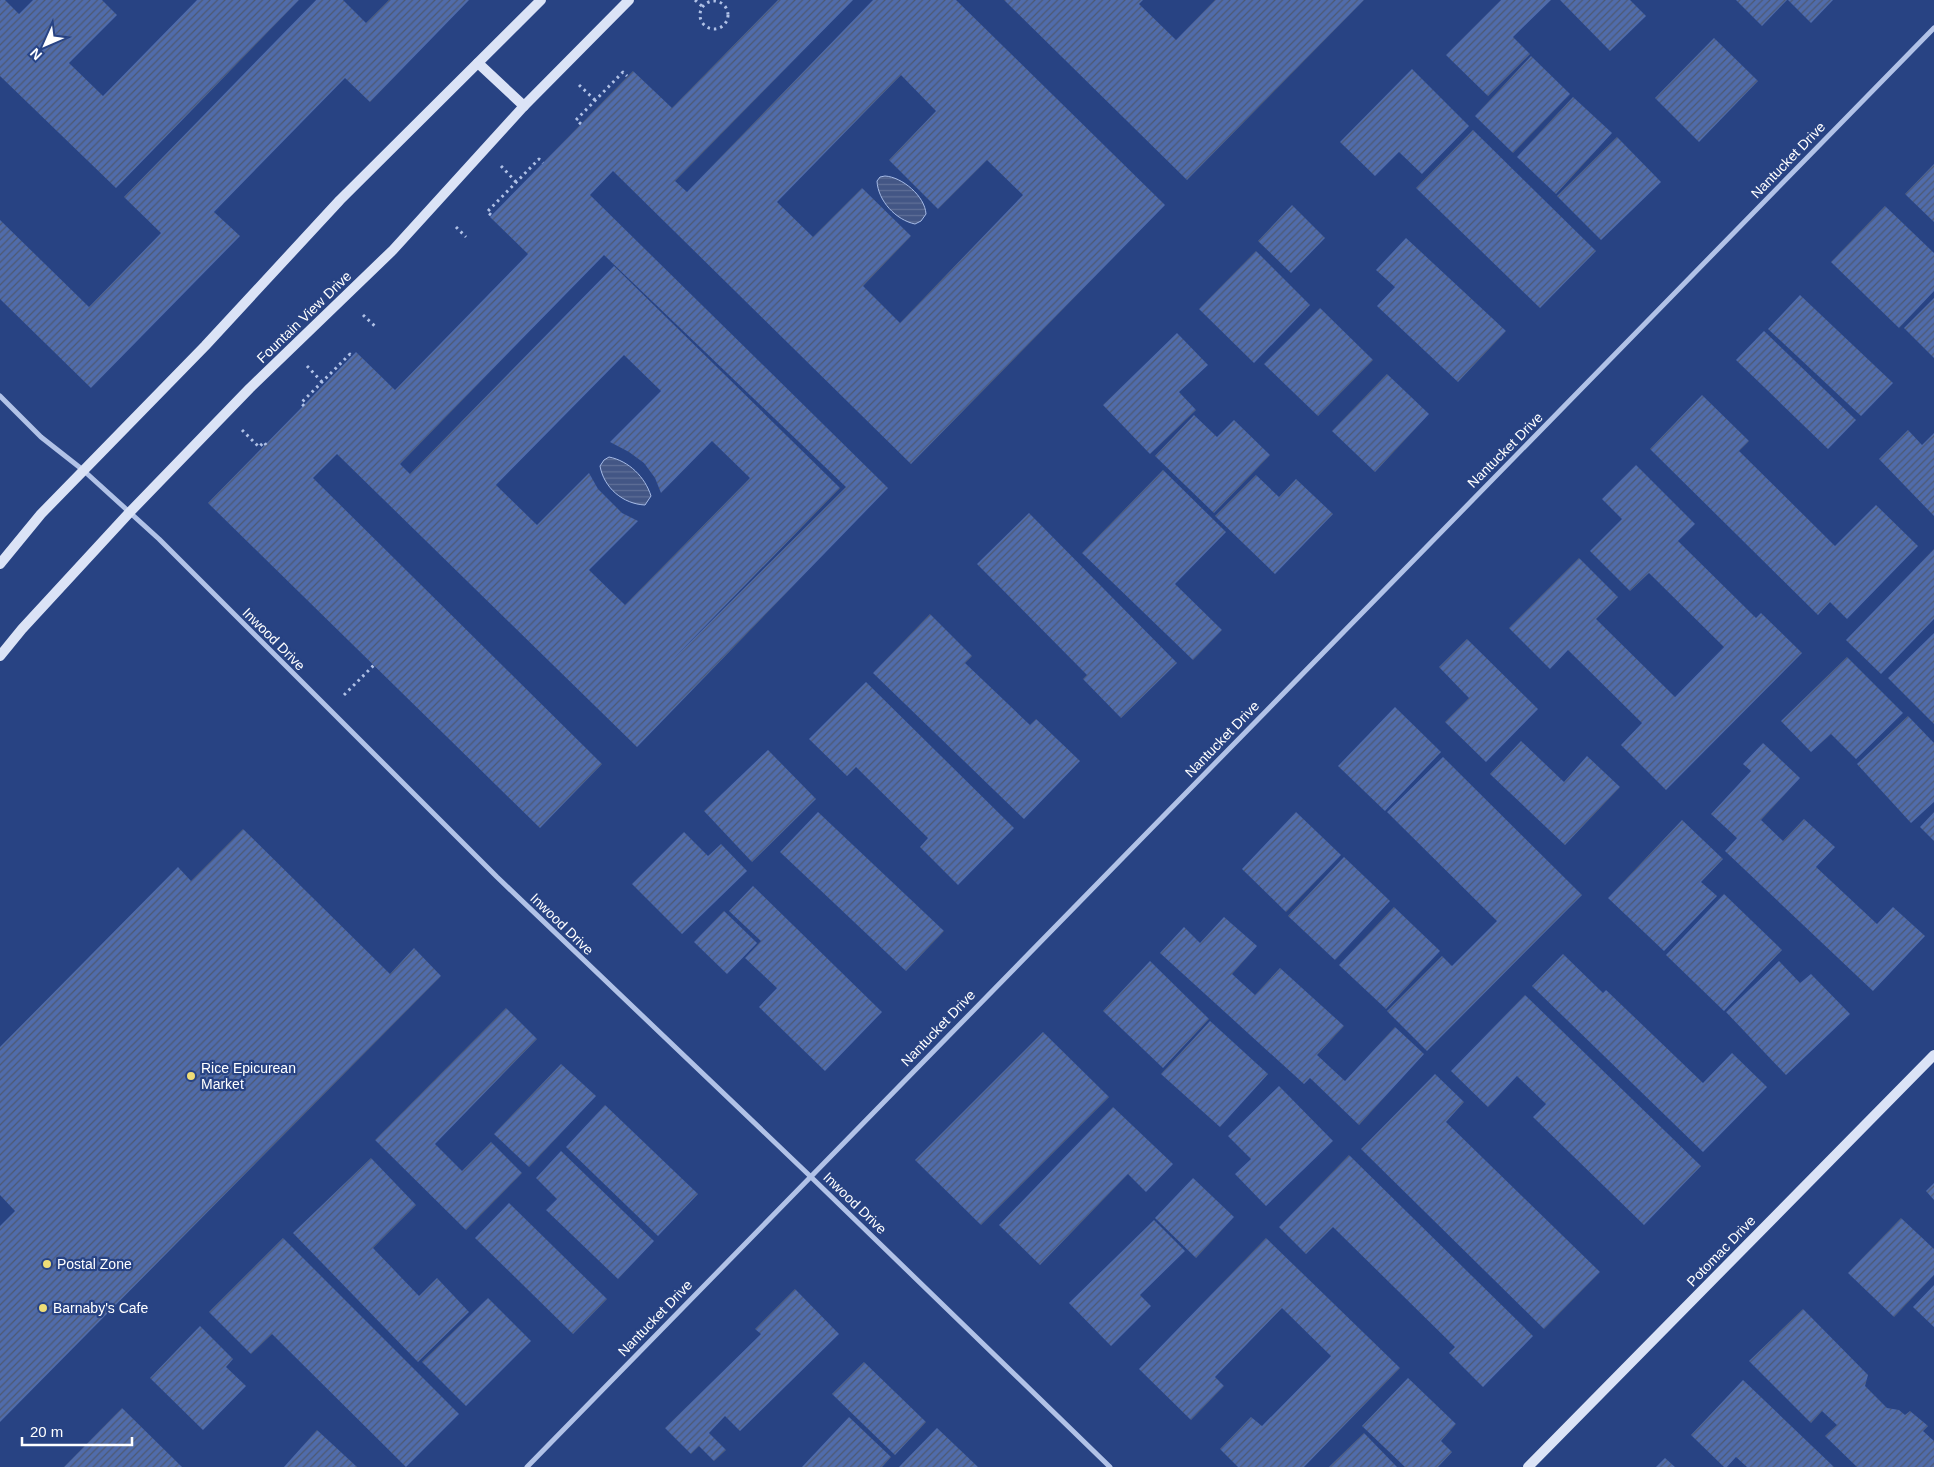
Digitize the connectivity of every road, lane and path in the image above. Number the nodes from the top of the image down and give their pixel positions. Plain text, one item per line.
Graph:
1 (541, 0) edge
2 (629, 0) edge
3 (695, 0) edge
4 (703, 7) junction
5 (1934, 28) edge
6 (478, 63) junction
7 (627, 76) dead end
8 (578, 84) dead end
9 (595, 100) junction
10 (524, 106) junction
11 (581, 124) dead end
12 (543, 163) dead end
13 (500, 166) dead end
14 (516, 182) junction
15 (491, 215) dead end
16 (456, 227) dead end
17 (466, 237) dead end
18 (363, 314) dead end
19 (377, 328) dead end
20 (352, 357) dead end
21 (306, 365) dead end
22 (322, 382) junction
23 (0, 396) edge
24 (304, 406) dead end
25 (242, 430) dead end
26 (266, 445) dead end
27 (83, 470) junction
28 (129, 513) junction
29 (0, 564) edge
30 (0, 656) edge
31 (374, 665) dead end
32 (329, 710) junction
33 (1934, 1055) edge
34 (810, 1176) junction
35 (527, 1467) edge
36 (1110, 1467) edge
37 (1528, 1467) edge

1 - 6 main road
2 - 10 main road, Fountain View Drive
3 - 4 path
4 - 4 path
5 - 34 street, Nantucket Drive
6 - 10 main road
6 - 27 main road
7 - 9 path
8 - 9 path
9 - 11 path
10 - 28 main road, Fountain View Drive
12 - 14 path
13 - 14 path
14 - 15 path
16 - 17 path
18 - 19 path
20 - 22 path
21 - 22 path
22 - 24 path
23 - 27 street, Inwood Drive
25 - 26 path
27 - 28 street, Inwood Drive
27 - 29 main road
28 - 30 main road, Fountain View Drive
28 - 32 street, Inwood Drive
31 - 32 path
32 - 34 street, Inwood Drive
33 - 37 main road, Potomac Drive
34 - 35 street, Nantucket Drive
34 - 36 street, Inwood Drive

